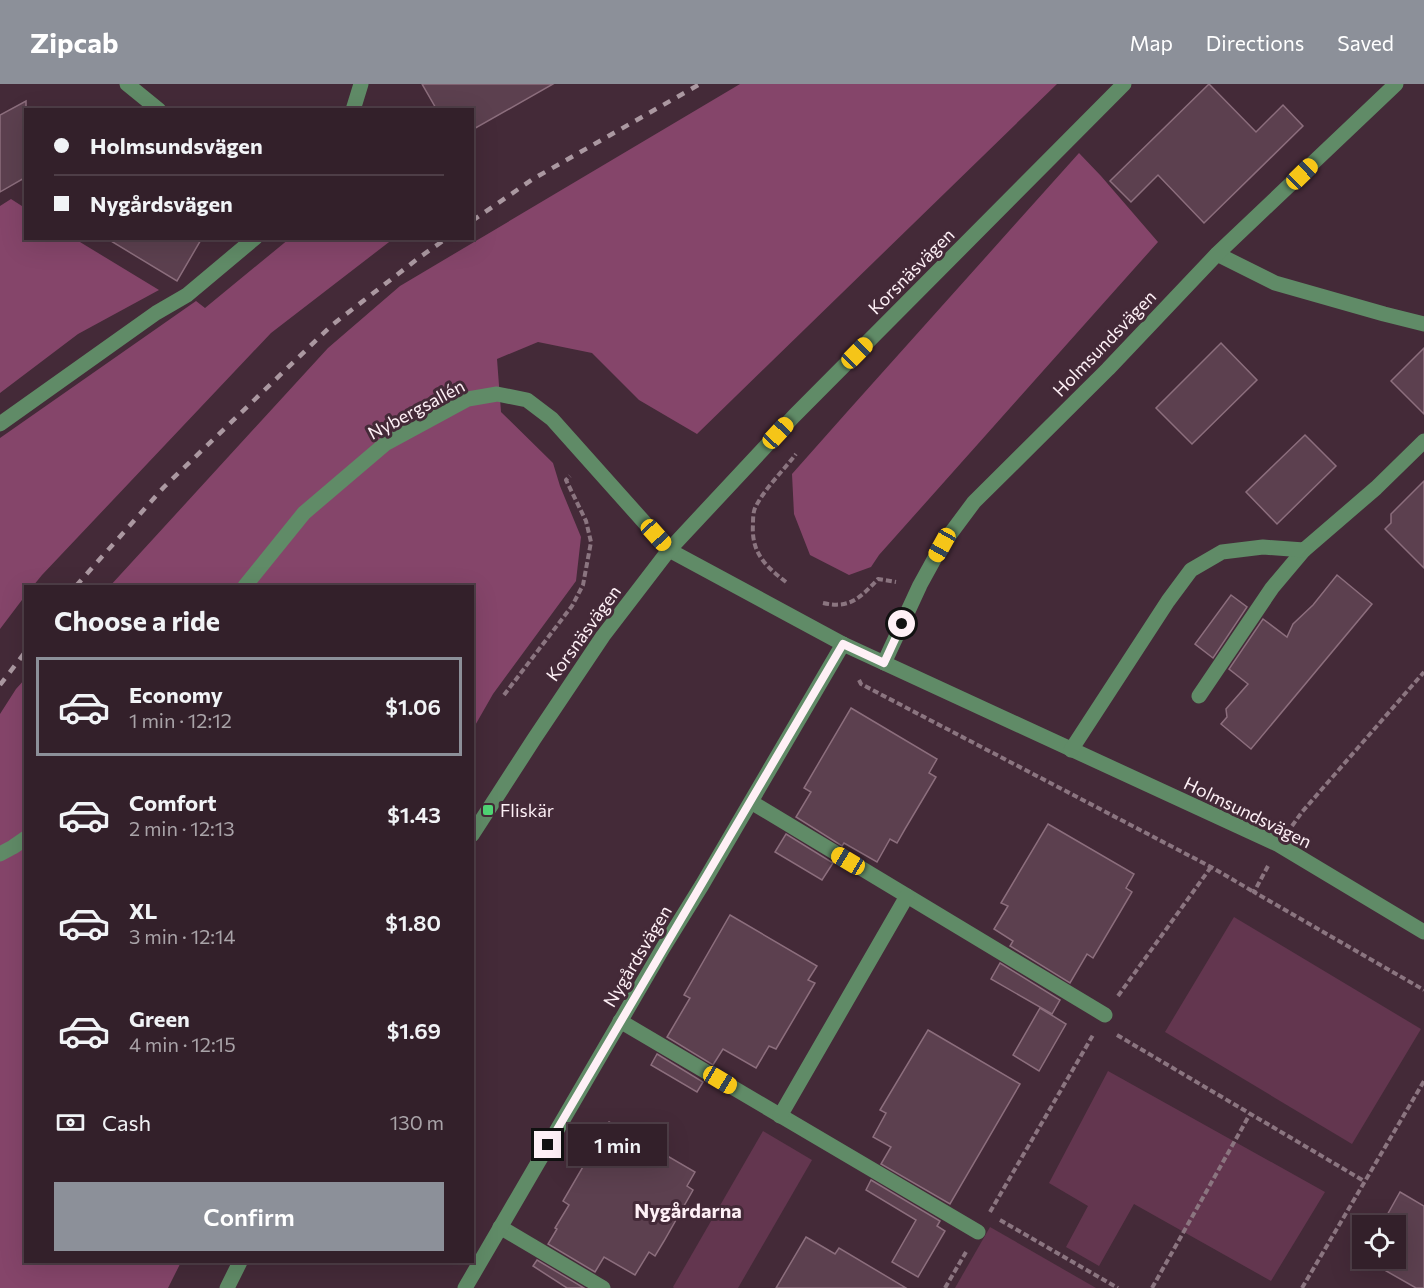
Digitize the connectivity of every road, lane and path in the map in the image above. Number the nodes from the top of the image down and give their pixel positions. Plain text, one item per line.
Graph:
1 (126, 84) edge
2 (361, 84) edge
3 (1124, 84) edge
4 (1396, 84) edge
5 (156, 108) edge
6 (354, 108) edge
7 (253, 240) edge
8 (1217, 254) junction
9 (1424, 324) edge
10 (0, 424) edge
11 (1424, 441) edge
12 (802, 447) dead end
13 (588, 460) junction
14 (669, 550) junction
15 (1304, 550) junction
16 (788, 584) dead end
17 (246, 585) edge
18 (920, 585) junction
19 (821, 603) dead end
20 (843, 644) junction
21 (884, 663) junction
22 (1424, 672) edge
23 (504, 695) dead end
24 (1199, 696) dead end
25 (1071, 750) junction
26 (751, 802) junction
27 (474, 832) edge
28 (24, 839) edge
29 (1279, 845) junction
30 (0, 854) edge
31 (1211, 867) junction
32 (1254, 892) junction
33 (907, 896) junction
34 (1424, 932) edge
35 (1424, 990) edge
36 (1102, 1020) junction
37 (620, 1022) junction
38 (1424, 1081) edge
39 (1250, 1114) junction
40 (780, 1116) junction
41 (1364, 1181) junction
42 (989, 1214) junction
43 (500, 1227) junction
44 (978, 1232) junction
45 (240, 1263) edge
46 (227, 1288) edge
47 (465, 1288) edge
48 (603, 1288) edge
49 (945, 1288) edge
50 (1118, 1288) edge
51 (1152, 1288) edge
52 (1302, 1288) edge

1 - 5 street
2 - 6 street
3 - 14 street, Korsnäsvägen
4 - 8 street, Holmsundsvägen
7 - 10 street
8 - 9 street
8 - 18 street, Holmsundsvägen
11 - 15 street
12 - 16 path
13 - 14 street, Nybergsallén
13 - 17 street, Nybergsallén
13 - 23 path
14 - 20 street, Holmsundsvägen
14 - 27 street, Korsnäsvägen
15 - 24 street
15 - 25 street
18 - 19 path
18 - 21 street, Holmsundsvägen
20 - 21 street, Holmsundsvägen
20 - 26 street, Nygårdsvägen
20 - 31 path
21 - 25 street, Holmsundsvägen
22 - 29 path
25 - 29 street, Holmsundsvägen
26 - 33 street
26 - 37 street, Nygårdsvägen
28 - 30 street
29 - 32 path
29 - 34 street, Holmsundsvägen
31 - 32 path
31 - 36 path
32 - 35 path
33 - 36 street
33 - 40 street
36 - 39 path
36 - 42 path
37 - 40 street
37 - 43 street, Nygårdsvägen
38 - 41 path
39 - 41 path
39 - 51 path
40 - 44 street
41 - 52 path
42 - 44 path
42 - 50 path
43 - 47 street, Nygårdsvägen
43 - 48 street
44 - 49 path
45 - 46 street

